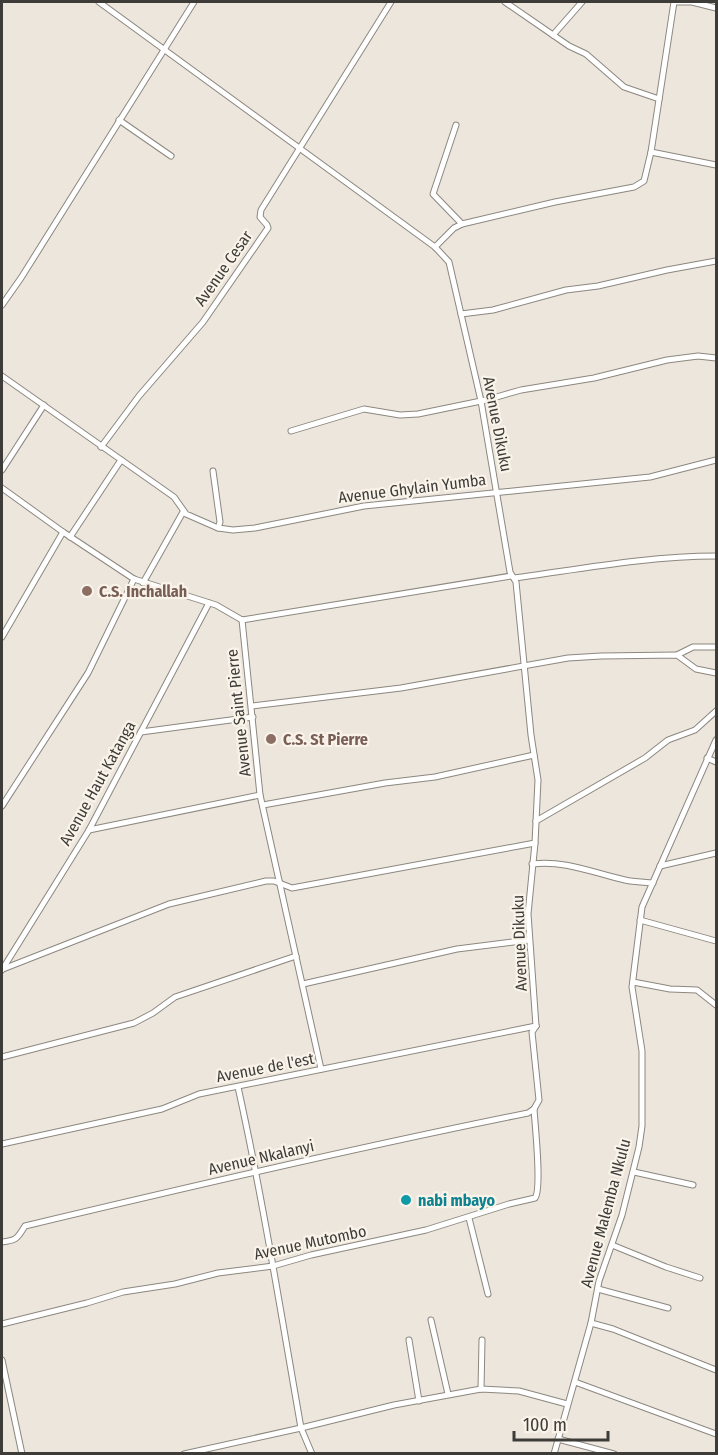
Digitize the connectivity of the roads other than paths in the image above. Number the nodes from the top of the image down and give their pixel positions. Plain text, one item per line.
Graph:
1 (99, 2) edge
2 (194, 2) edge
3 (391, 2) edge
4 (505, 2) edge
5 (582, 2) edge
6 (674, 2) edge
7 (717, 8) edge
8 (553, 35) junction
9 (164, 47) junction
10 (659, 99) junction
11 (119, 120) junction
12 (456, 125) dead end
13 (299, 149) junction
14 (651, 152) junction
15 (171, 156) dead end
16 (717, 165) edge
17 (462, 224) junction
18 (435, 247) junction
19 (717, 261) edge
20 (2, 305) edge
21 (461, 314) junction
22 (717, 358) edge
23 (2, 376) edge
24 (481, 401) junction
25 (44, 405) junction
26 (291, 431) dead end
27 (101, 447) junction
28 (121, 460) junction
29 (717, 460) edge
30 (2, 470) edge
31 (213, 471) dead end
32 (2, 488) edge
33 (496, 491) junction
34 (183, 512) junction
35 (218, 528) junction
36 (63, 532) junction
37 (70, 537) junction
38 (717, 556) edge
39 (512, 577) junction
40 (134, 579) junction
41 (143, 583) junction
42 (209, 603) junction
43 (242, 620) junction
44 (2, 637) edge
45 (717, 647) edge
46 (677, 655) junction
47 (524, 665) junction
48 (717, 673) edge
49 (252, 706) junction
50 (717, 711) edge
51 (253, 717) junction
52 (141, 732) junction
53 (717, 740) edge
54 (534, 755) junction
55 (707, 758) junction
56 (717, 762) edge
57 (260, 795) junction
58 (2, 806) edge
59 (263, 806) junction
60 (536, 821) junction
61 (89, 830) junction
62 (535, 843) junction
63 (717, 853) edge
64 (532, 864) junction
65 (660, 866) junction
66 (653, 883) junction
67 (279, 884) junction
68 (640, 920) junction
69 (529, 940) junction
70 (717, 941) edge
71 (296, 956) junction
72 (2, 970) edge
73 (633, 982) junction
74 (303, 984) junction
75 (717, 1005) edge
76 (536, 1026) junction
77 (2, 1057) edge
78 (321, 1069) junction
79 (238, 1088) junction
80 (534, 1110) junction
81 (2, 1144) edge
82 (257, 1172) junction
83 (634, 1172) junction
84 (693, 1185) dead end
85 (469, 1218) junction
86 (2, 1242) edge
87 (612, 1245) junction
88 (273, 1266) junction
89 (700, 1278) dead end
90 (598, 1288) junction
91 (488, 1294) dead end
92 (668, 1308) dead end
93 (431, 1320) dead end
94 (591, 1323) junction
95 (2, 1324) edge
96 (409, 1340) dead end
97 (482, 1340) dead end
98 (2, 1360) edge
99 (717, 1370) edge
100 (575, 1382) junction
101 (481, 1389) junction
102 (448, 1394) junction
103 (419, 1401) junction
104 (567, 1404) junction
105 (300, 1428) junction
106 (717, 1434) edge
107 (558, 1439) junction
108 (218, 1446) junction
109 (22, 1454) edge
110 (184, 1454) edge
111 (219, 1454) edge
112 (312, 1454) edge
113 (554, 1454) edge
114 (614, 1454) edge

1 - 9 street, Avenue Dikuku
2 - 9 street
3 - 13 street, Avenue Cesar
4 - 8 street
5 - 8 street
6 - 7 street
6 - 10 street
8 - 10 street
9 - 11 street
9 - 13 street, Avenue Dikuku
10 - 14 street
11 - 15 street
11 - 20 street
12 - 17 street
13 - 18 street, Avenue Dikuku
13 - 27 street, Avenue Cesar
14 - 16 street
14 - 17 street
17 - 18 street
18 - 21 street, Avenue Dikuku
19 - 21 street
21 - 24 street, Avenue Dikuku
22 - 24 street
23 - 25 street
24 - 26 street
24 - 33 street, Avenue Dikuku
25 - 27 street
25 - 30 street
27 - 28 street
28 - 34 street
28 - 37 street
29 - 33 street, Avenue Ghylain Yumba
31 - 35 street
32 - 36 street
33 - 35 street, Avenue Ghylain Yumba
33 - 39 street, Avenue Dikuku
34 - 35 street
34 - 41 street
36 - 37 street
36 - 44 street
37 - 40 street
38 - 39 street
39 - 43 street
39 - 47 street, Avenue Dikuku
40 - 41 street
40 - 58 street
41 - 42 street
42 - 43 street
42 - 52 street, Avenue Haut Katanga
43 - 49 street, Avenue Saint Pierre
45 - 46 street
46 - 47 street
46 - 48 street
47 - 49 street
47 - 54 street, Avenue Dikuku
49 - 51 street, Avenue Saint Pierre
50 - 60 street
51 - 52 street
51 - 57 street, Avenue Saint Pierre
52 - 61 street, Avenue Haut Katanga
53 - 55 street, Avenue Malemba Nkulu
54 - 59 street
54 - 60 street, Avenue Dikuku
55 - 56 street
55 - 65 street, Avenue Malemba Nkulu
57 - 59 street, Avenue Saint Pierre
57 - 61 street
59 - 67 street, Avenue Saint Pierre
60 - 62 street, Avenue Dikuku
61 - 72 street, Avenue Haut Katanga
62 - 64 street, Avenue Dikuku
62 - 67 street
63 - 65 street
64 - 66 street
64 - 69 street, Avenue Dikuku
65 - 66 street, Avenue Malemba Nkulu
66 - 68 street, Avenue Malemba Nkulu
67 - 71 street, Avenue Saint Pierre
67 - 72 street
68 - 70 street
68 - 73 street, Avenue Malemba Nkulu
69 - 74 street
69 - 76 street, Avenue Dikuku
71 - 74 street, Avenue Saint Pierre
71 - 77 street
73 - 75 street
73 - 83 street, Avenue Malemba Nkulu
74 - 78 street, Avenue Saint Pierre
76 - 78 street, Avenue de l'est
76 - 80 street, Avenue Dikuku
78 - 79 street, Avenue de l'est
79 - 81 street, Avenue de l'est
79 - 82 street
80 - 82 street, Avenue Nkalanyi
80 - 85 street, Avenue Mutombo
82 - 86 street, Avenue Nkalanyi
82 - 88 street
83 - 84 street
83 - 87 street, Avenue Malemba Nkulu
85 - 88 street, Avenue Mutombo
85 - 91 street
87 - 89 street
87 - 90 street, Avenue Malemba Nkulu
88 - 95 street, Avenue Mutombo
88 - 105 street
90 - 92 street
90 - 94 street, Avenue Malemba Nkulu
93 - 102 street
94 - 99 street
94 - 100 street, Avenue Malemba Nkulu
96 - 103 street
97 - 101 street
98 - 109 street
100 - 104 street, Avenue Malemba Nkulu
100 - 106 street
101 - 102 street
101 - 104 street
102 - 103 street
103 - 105 street
104 - 107 street, Avenue Malemba Nkulu
105 - 108 street
105 - 112 street
107 - 113 street, Avenue Malemba Nkulu
107 - 114 street
108 - 110 street
108 - 111 street

